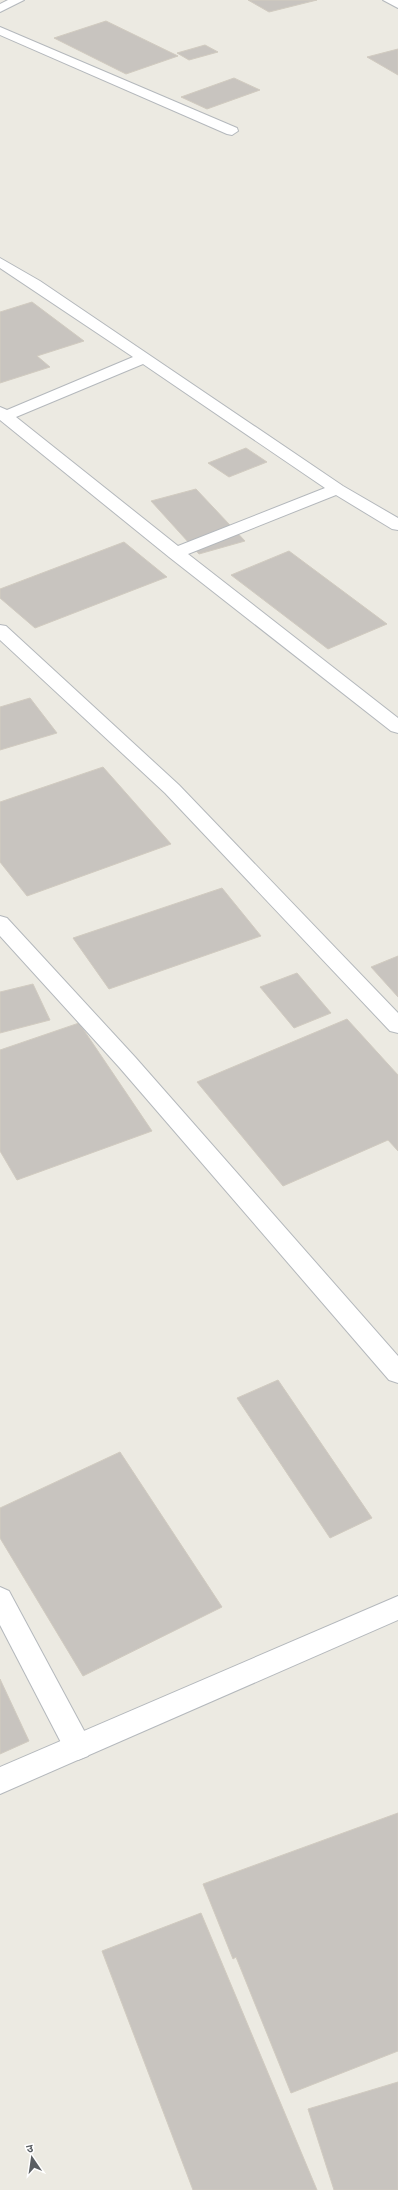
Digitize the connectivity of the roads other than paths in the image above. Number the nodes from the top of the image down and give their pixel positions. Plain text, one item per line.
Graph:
1 (15, 0) edge
2 (389, 0) edge
3 (398, 4) edge
4 (0, 8) edge
5 (0, 31) edge
6 (232, 131) dead end
7 (0, 262) edge
8 (145, 358) junction
9 (2, 414) edge
10 (337, 489) junction
11 (398, 525) edge
12 (175, 553) junction
13 (0, 630) edge
14 (398, 728) edge
15 (0, 923) edge
16 (398, 1026) edge
17 (398, 1373) edge
18 (0, 1599) edge
19 (398, 1608) edge
20 (78, 1747) junction
21 (0, 1781) edge

1 - 4 street
2 - 3 street
5 - 6 street
7 - 8 street
8 - 9 street
8 - 10 street
9 - 12 street
10 - 11 street
10 - 12 street
12 - 14 street
13 - 16 street
15 - 17 street
18 - 20 street
19 - 20 street
20 - 21 street

